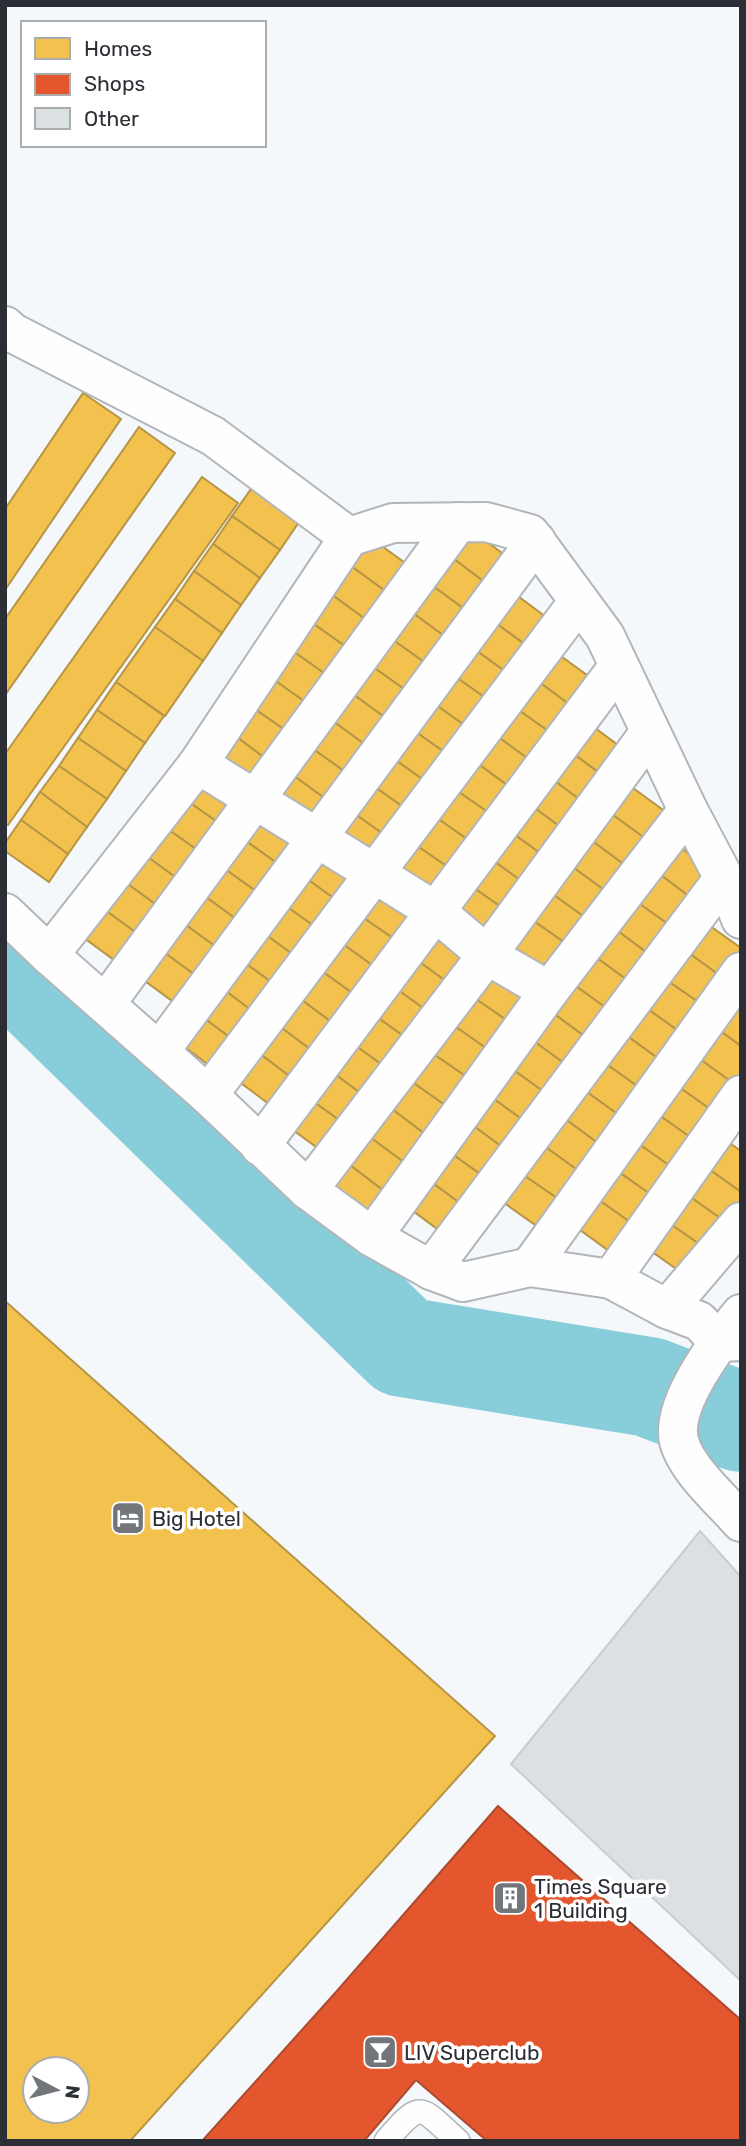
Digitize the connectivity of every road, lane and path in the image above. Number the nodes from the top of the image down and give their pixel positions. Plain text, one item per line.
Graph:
1 (5, 326) edge
2 (458, 522) junction
3 (349, 537) junction
4 (536, 541) junction
5 (579, 600) junction
6 (618, 667) junction
7 (650, 732) junction
8 (198, 764) junction
9 (255, 799) junction
10 (688, 810) junction
11 (316, 837) junction
12 (376, 873) junction
13 (724, 878) junction
14 (435, 911) junction
15 (5, 913) edge
16 (741, 919) edge
17 (49, 955) junction
18 (487, 956) junction
19 (741, 972) edge
20 (549, 990) junction
21 (106, 1003) junction
22 (159, 1052) junction
23 (208, 1095) junction
24 (741, 1095) edge
25 (260, 1146) junction
26 (308, 1190) junction
27 (741, 1222) edge
28 (372, 1237) junction
29 (530, 1267) junction
30 (431, 1270) junction
31 (611, 1279) junction
32 (667, 1309) junction
33 (724, 1342) edge
34 (741, 1522) edge
35 (386, 2141) edge
36 (458, 2141) edge

1 - 3 street
2 - 3 street
2 - 4 street
2 - 9 street
3 - 8 street
4 - 5 street
4 - 11 street
5 - 6 street
5 - 12 street
6 - 7 street
6 - 14 street
7 - 10 street
7 - 18 street
8 - 9 street
8 - 17 street
9 - 11 street
9 - 21 street
10 - 13 street
10 - 20 street
11 - 12 street
11 - 22 street
12 - 14 street
12 - 23 street
13 - 16 street
13 - 30 street
14 - 18 street
14 - 25 street
15 - 17 street
17 - 21 street
18 - 20 street
18 - 26 street
19 - 29 street
20 - 28 street
21 - 22 street
22 - 23 street
23 - 25 street
24 - 31 street
25 - 26 street
26 - 28 street
27 - 32 street
28 - 30 street
29 - 30 street
29 - 31 street
31 - 32 street
32 - 33 street
33 - 34 street
35 - 36 lane

